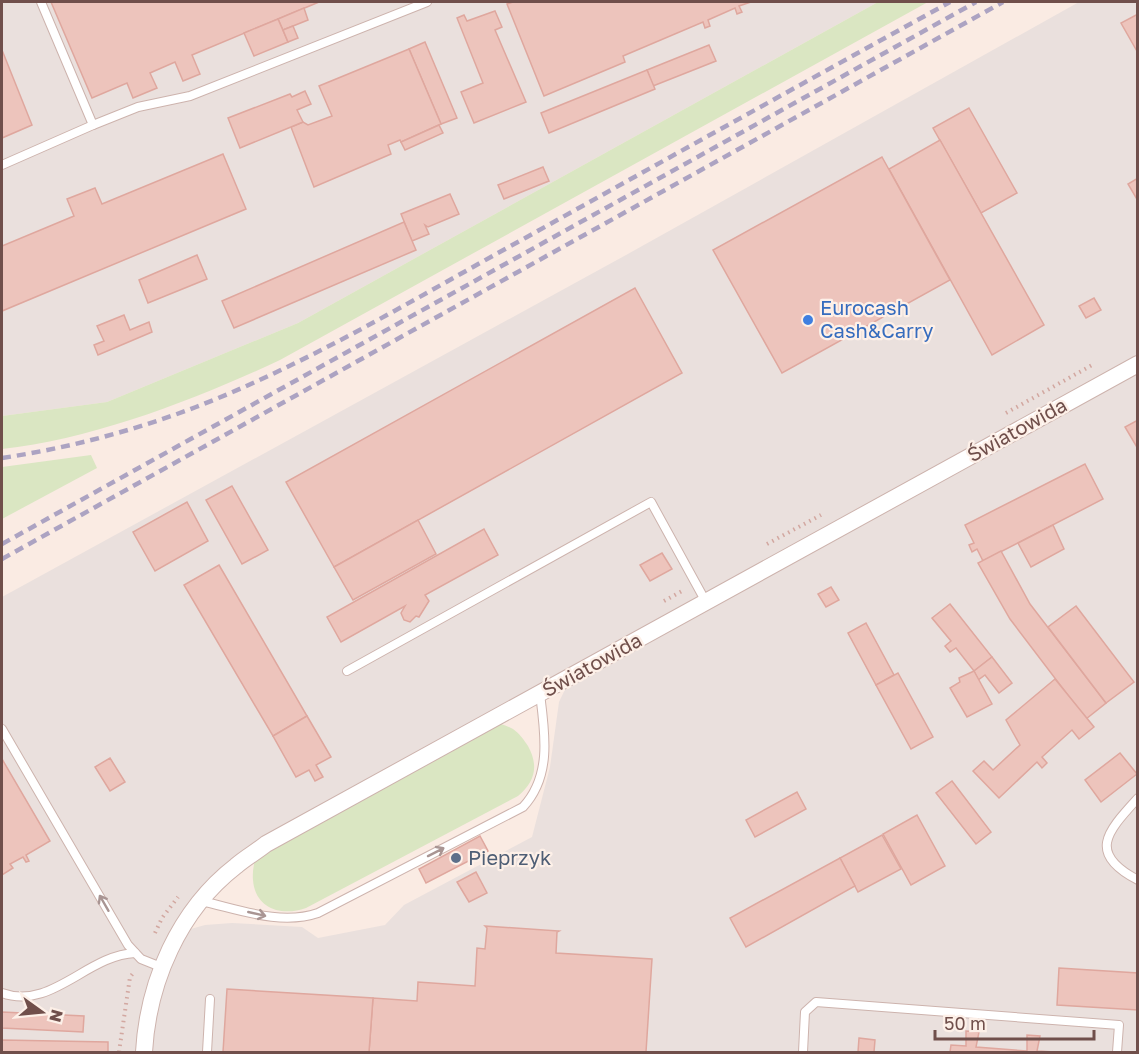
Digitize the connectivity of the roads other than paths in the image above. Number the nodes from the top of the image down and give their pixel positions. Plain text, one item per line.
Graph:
1 (40, 2) edge
2 (427, 2) edge
3 (93, 125) junction
4 (2, 165) edge
5 (1137, 364) edge
6 (706, 602) junction
7 (347, 671) dead end
8 (540, 694) junction
9 (2, 729) edge
10 (1137, 798) edge
11 (1137, 880) edge
12 (200, 901) junction
13 (135, 952) junction
14 (161, 967) junction
15 (2, 993) edge
16 (210, 999) dead end
17 (144, 1053) edge
18 (207, 1053) edge
19 (803, 1053) edge
20 (1118, 1053) edge

1 - 3 lane
2 - 3 lane
3 - 4 lane
5 - 6 street, Światowida
6 - 7 lane
6 - 8 street, Światowida
8 - 12 street, Światowida
12 -> 8 lane
13 -> 9 lane
10 - 11 lane
12 - 14 street, Światowida
13 - 14 lane
13 - 15 lane
14 - 17 street, Światowida
16 - 18 lane
19 - 20 lane

